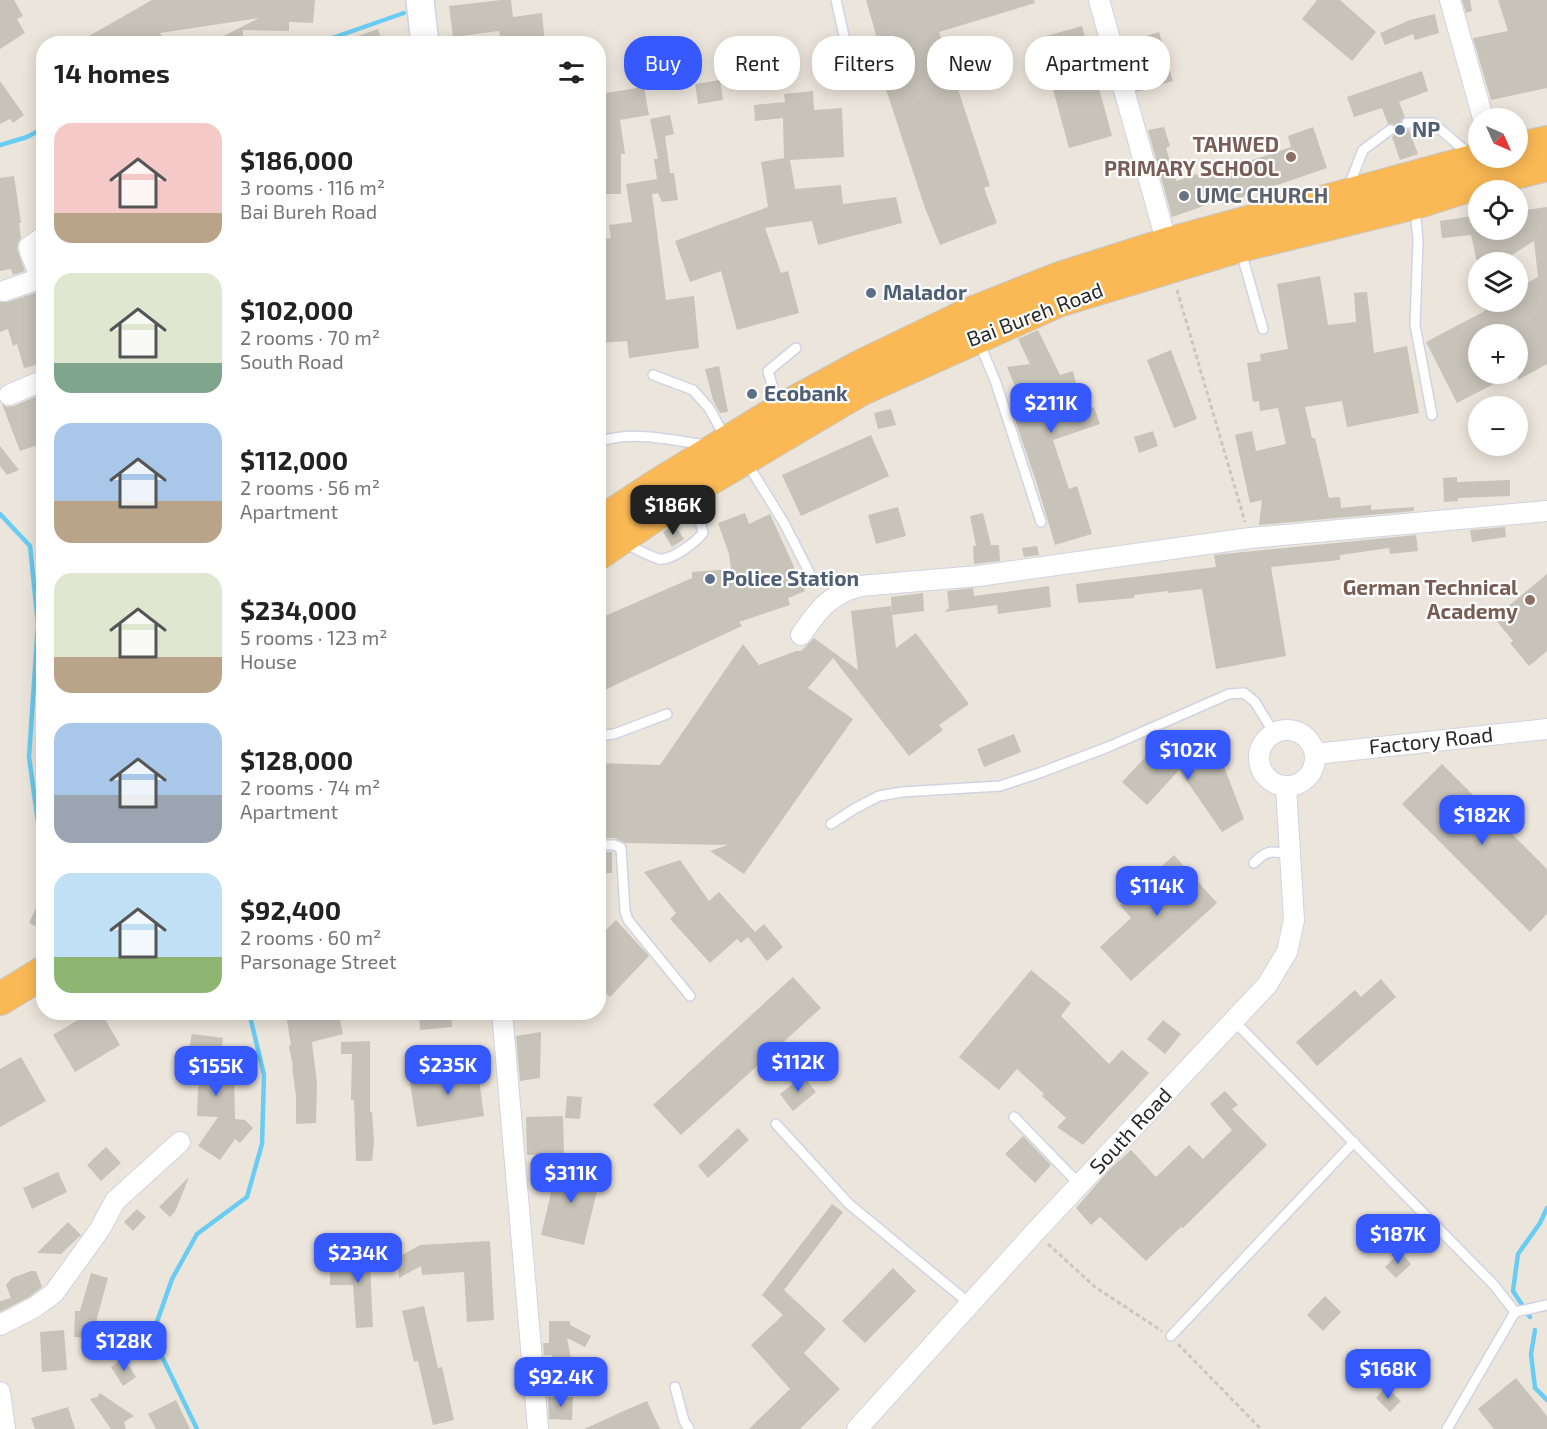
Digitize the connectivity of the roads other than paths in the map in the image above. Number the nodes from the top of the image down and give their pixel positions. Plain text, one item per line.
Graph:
1 (420, 0) edge
2 (836, 0) edge
3 (1099, 0) edge
4 (1450, 0) edge
5 (424, 36) edge
6 (844, 36) edge
7 (1480, 108) edge
8 (1407, 123) dead end
9 (1390, 130) dead end
10 (1547, 142) edge
11 (1528, 147) edge
12 (1468, 149) edge
13 (1468, 161) edge
14 (1547, 165) edge
15 (1346, 196) junction
16 (1415, 203) junction
17 (36, 242) edge
18 (1240, 246) junction
19 (1169, 256) junction
20 (36, 265) edge
21 (36, 280) edge
22 (4, 291) dead end
23 (973, 325) junction
24 (1263, 329) dead end
25 (796, 348) dead end
26 (653, 375) dead end
27 (36, 383) edge
28 (9, 395) dead end
29 (780, 410) junction
30 (1432, 415) dead end
31 (606, 440) edge
32 (730, 449) junction
33 (693, 489) junction
34 (1547, 511) edge
35 (1041, 522) dead end
36 (606, 537) edge
37 (606, 537) edge
38 (606, 539) edge
39 (810, 574) dead end
40 (801, 635) dead end
41 (667, 714) dead end
42 (1547, 729) edge
43 (1274, 733) junction
44 (606, 735) edge
45 (1315, 754) junction
46 (1286, 787) junction
47 (831, 824) dead end
48 (606, 845) edge
49 (1289, 854) junction
50 (1254, 863) dead end
51 (36, 977) edge
52 (690, 996) dead end
53 (0, 999) edge
54 (36, 1002) edge
55 (503, 1020) edge
56 (1234, 1021) junction
57 (0, 1023) edge
58 (1014, 1117) dead end
59 (776, 1124) dead end
60 (180, 1142) dead end
61 (1354, 1142) junction
62 (1080, 1185) junction
63 (970, 1304) junction
64 (1547, 1305) edge
65 (1515, 1312) junction
66 (0, 1325) edge
67 (1171, 1336) road end
68 (675, 1387) dead end
69 (0, 1392) edge
70 (5, 1429) edge
71 (538, 1429) edge
72 (689, 1429) edge
73 (857, 1429) edge
74 (1447, 1429) edge

1 - 5 main road
2 - 6 lane
3 - 19 street
4 - 7 street
8 - 12 lane
9 - 15 lane
10 - 11 highway
13 - 15 highway
14 - 16 highway, Bai Bureh Road
15 - 19 highway
16 - 18 highway, Bai Bureh Road
16 - 30 lane
17 - 20 street
18 - 19 highway, Bai Bureh Road
18 - 24 lane
19 - 23 highway, Bai Bureh Road
21 - 22 street
23 - 29 highway
23 - 32 highway, Bai Bureh Road
23 - 35 lane
25 - 29 lane
26 - 32 lane
27 - 28 street
29 - 32 highway
31 - 32 lane
32 - 33 highway, Bai Bureh Road
32 - 36 highway
32 - 39 lane
33 - 37 highway, Bai Bureh Road
33 - 38 lane
34 - 40 street
41 - 44 lane
42 - 45 street, Factory Road
43 - 45 street
43 - 46 street
43 - 47 lane
45 - 46 street
46 - 49 street, South Road
48 - 52 lane
49 - 50 lane
49 - 56 street, South Road
51 - 53 highway
54 - 57 highway
55 - 71 street
56 - 61 lane
56 - 62 street, South Road
58 - 62 lane
59 - 63 lane
60 - 66 street
61 - 65 lane
61 - 67 lane
62 - 63 street, South Road
63 - 73 street, South Road
64 - 65 lane
65 - 74 lane
68 - 72 lane
69 - 70 street

